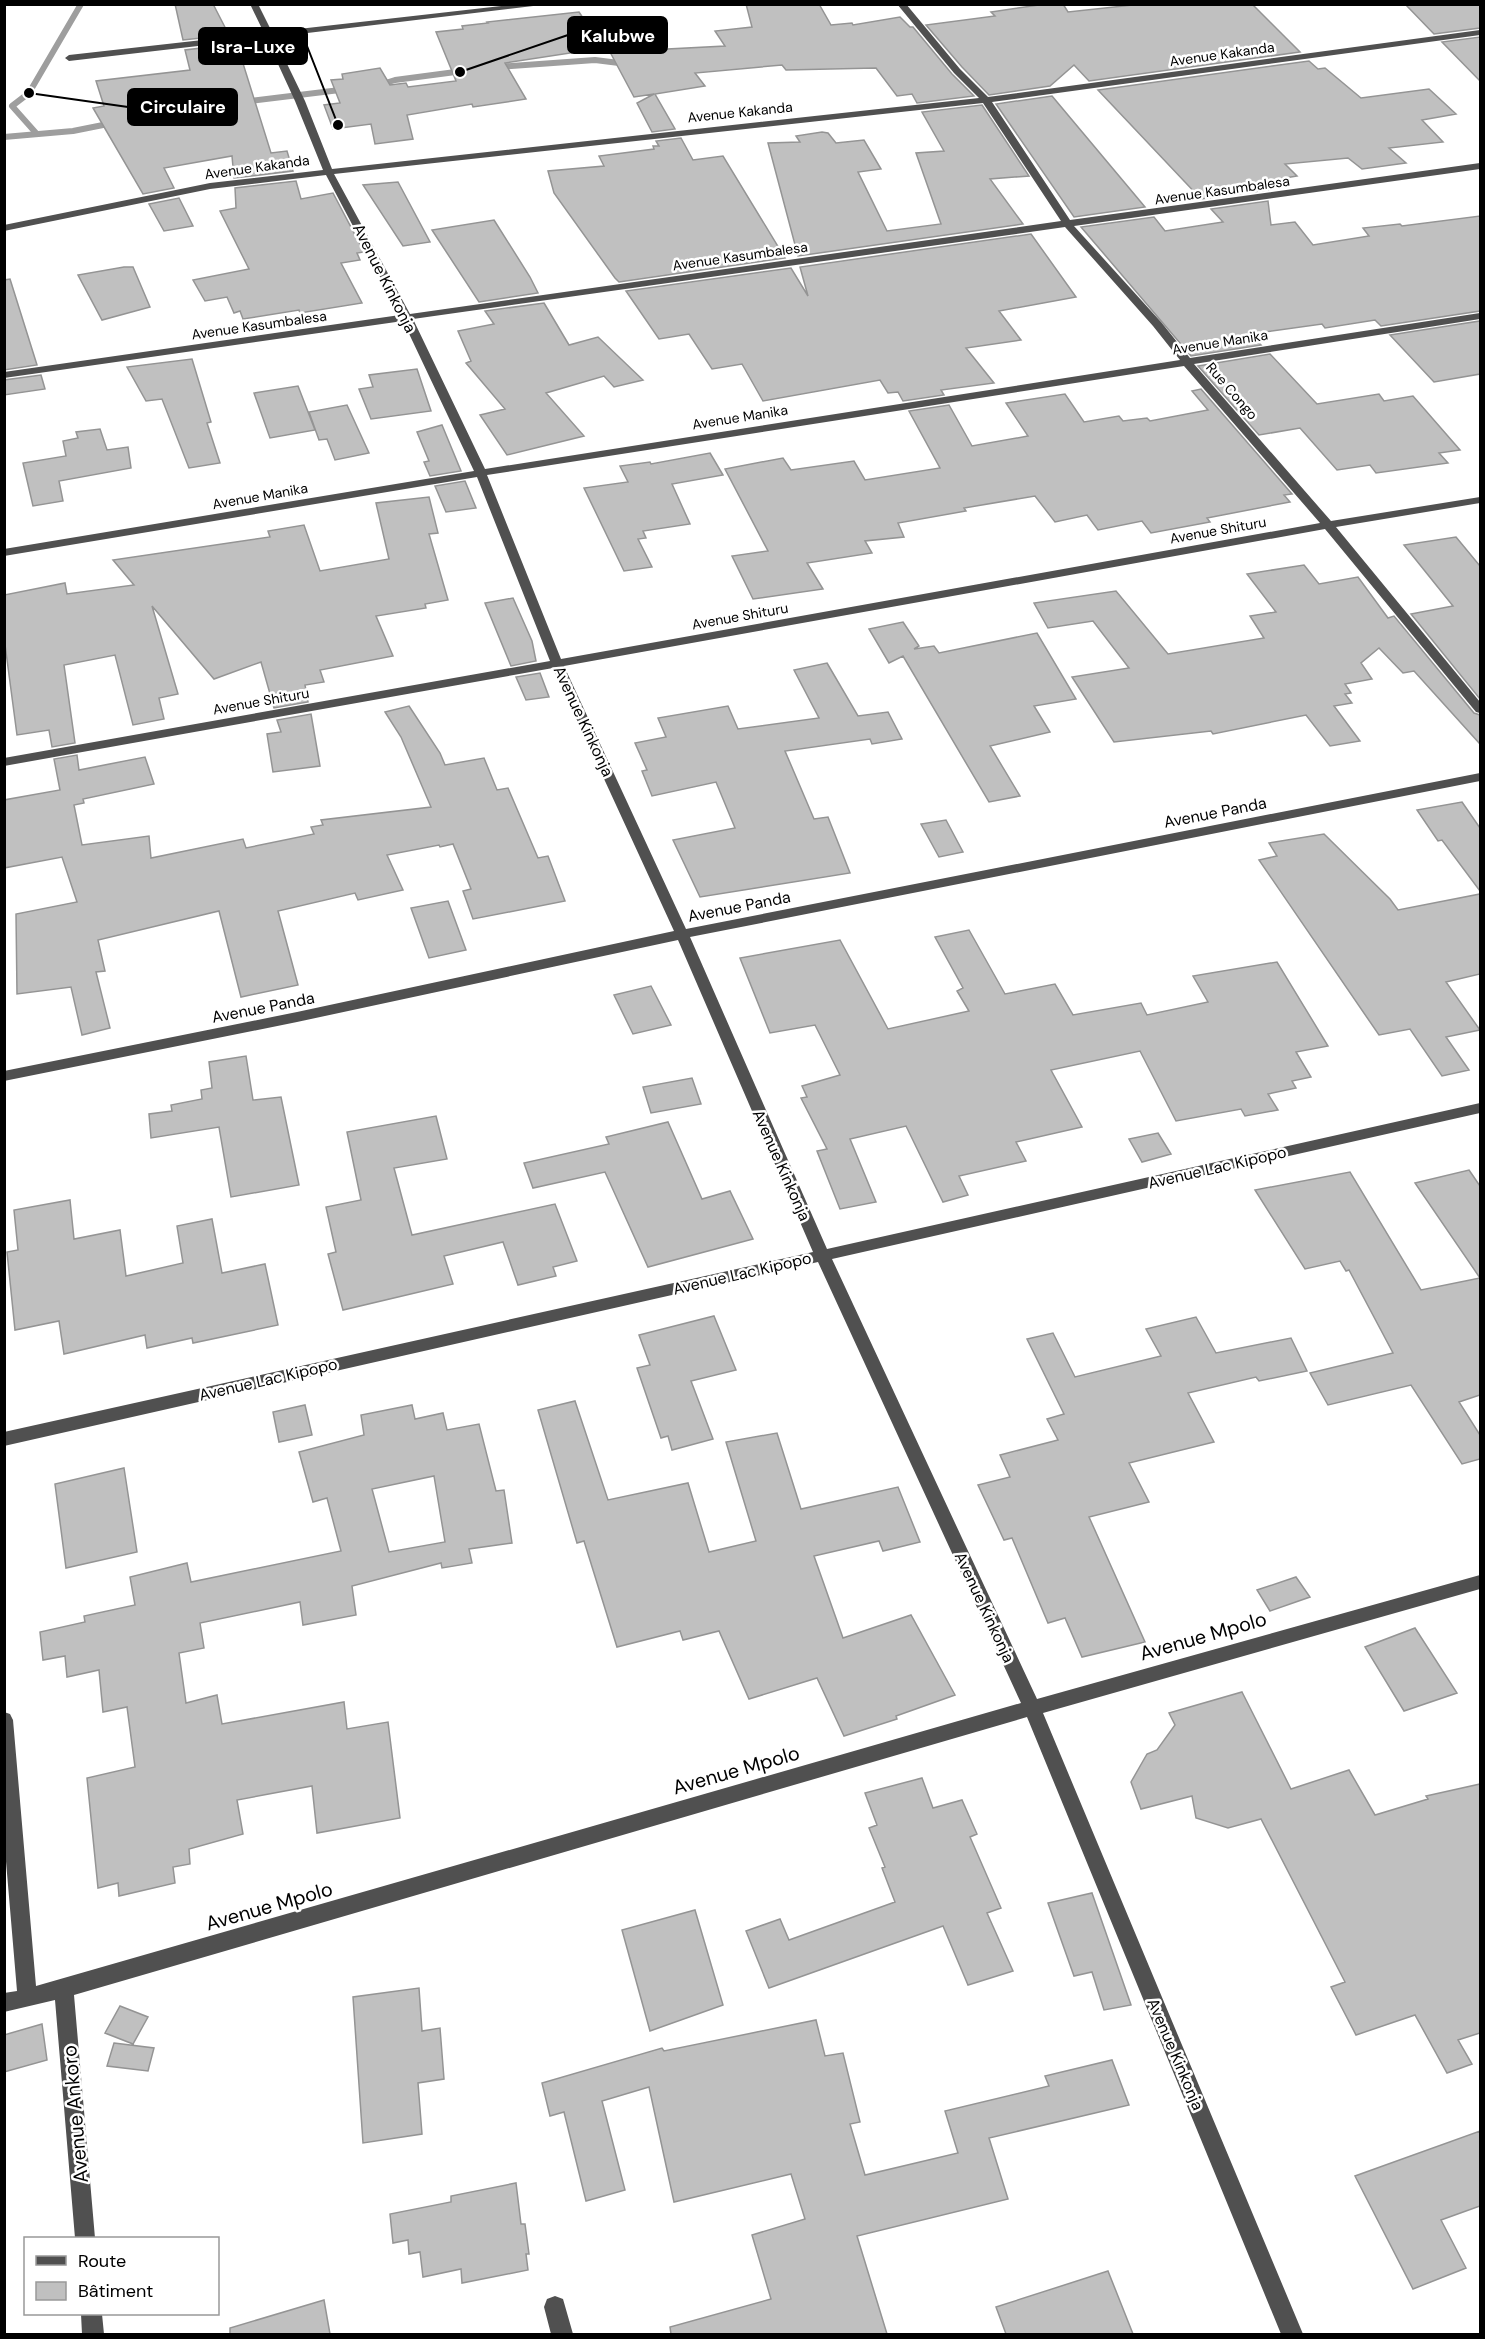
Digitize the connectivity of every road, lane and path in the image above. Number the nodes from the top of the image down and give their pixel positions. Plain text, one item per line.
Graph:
1 (254, 4) edge
2 (546, 4) edge
3 (901, 4) edge
4 (1480, 32) edge
5 (269, 36) junction
6 (69, 58) dead end
7 (986, 100) junction
8 (1480, 166) edge
9 (328, 171) junction
10 (1068, 225) junction
11 (4, 228) edge
12 (406, 316) junction
13 (1480, 316) edge
14 (1187, 362) junction
15 (4, 375) edge
16 (482, 473) junction
17 (1480, 500) edge
18 (1328, 525) junction
19 (4, 553) edge
20 (557, 664) junction
21 (1480, 709) edge
22 (4, 762) edge
23 (1480, 777) edge
24 (682, 934) junction
25 (4, 1076) edge
26 (1480, 1108) edge
27 (822, 1255) junction
28 (4, 1439) edge
29 (1480, 1582) edge
30 (1032, 1708) junction
31 (4, 1720) edge
32 (64, 1989) junction
33 (27, 1996) junction
34 (4, 2003) edge
35 (85, 2237) edge
36 (555, 2307) dead end
37 (92, 2315) edge
38 (93, 2334) edge
39 (562, 2334) edge
40 (1292, 2334) edge

1 - 5 street, Avenue Kinkonja
2 - 5 street
3 - 7 street, Rue Congo
4 - 7 street, Avenue Kakanda
5 - 6 street
5 - 9 street, Avenue Kinkonja
7 - 9 street, Avenue Kakanda
7 - 10 street, Rue Congo
8 - 10 street, Avenue Kasumbalesa
9 - 11 street, Avenue Kakanda
9 - 12 street, Avenue Kinkonja
10 - 12 street, Avenue Kasumbalesa
10 - 14 street, Rue Congo
12 - 15 street, Avenue Kasumbalesa
12 - 16 street, Avenue Kinkonja
13 - 14 street, Avenue Manika
14 - 16 street, Avenue Manika
14 - 18 street, Rue Congo
16 - 19 street, Avenue Manika
16 - 20 street, Avenue Kinkonja
17 - 18 street, Avenue Shituru
18 - 20 street, Avenue Shituru
18 - 21 street, Rue Congo
20 - 22 street, Avenue Shituru
20 - 24 street, Avenue Kinkonja
23 - 24 street, Avenue Panda
24 - 25 street, Avenue Panda
24 - 27 street, Avenue Kinkonja
26 - 27 street, Avenue Lac Kipopo
27 - 28 street, Avenue Lac Kipopo
27 - 30 street, Avenue Kinkonja
29 - 30 street, Avenue Mpolo
30 - 32 street, Avenue Mpolo
30 - 40 street, Avenue Kinkonja
31 - 33 street
32 - 33 street, Avenue Mpolo
32 - 35 street, Avenue Ankoro
33 - 34 street, Avenue Mpolo
36 - 39 street
37 - 38 street

